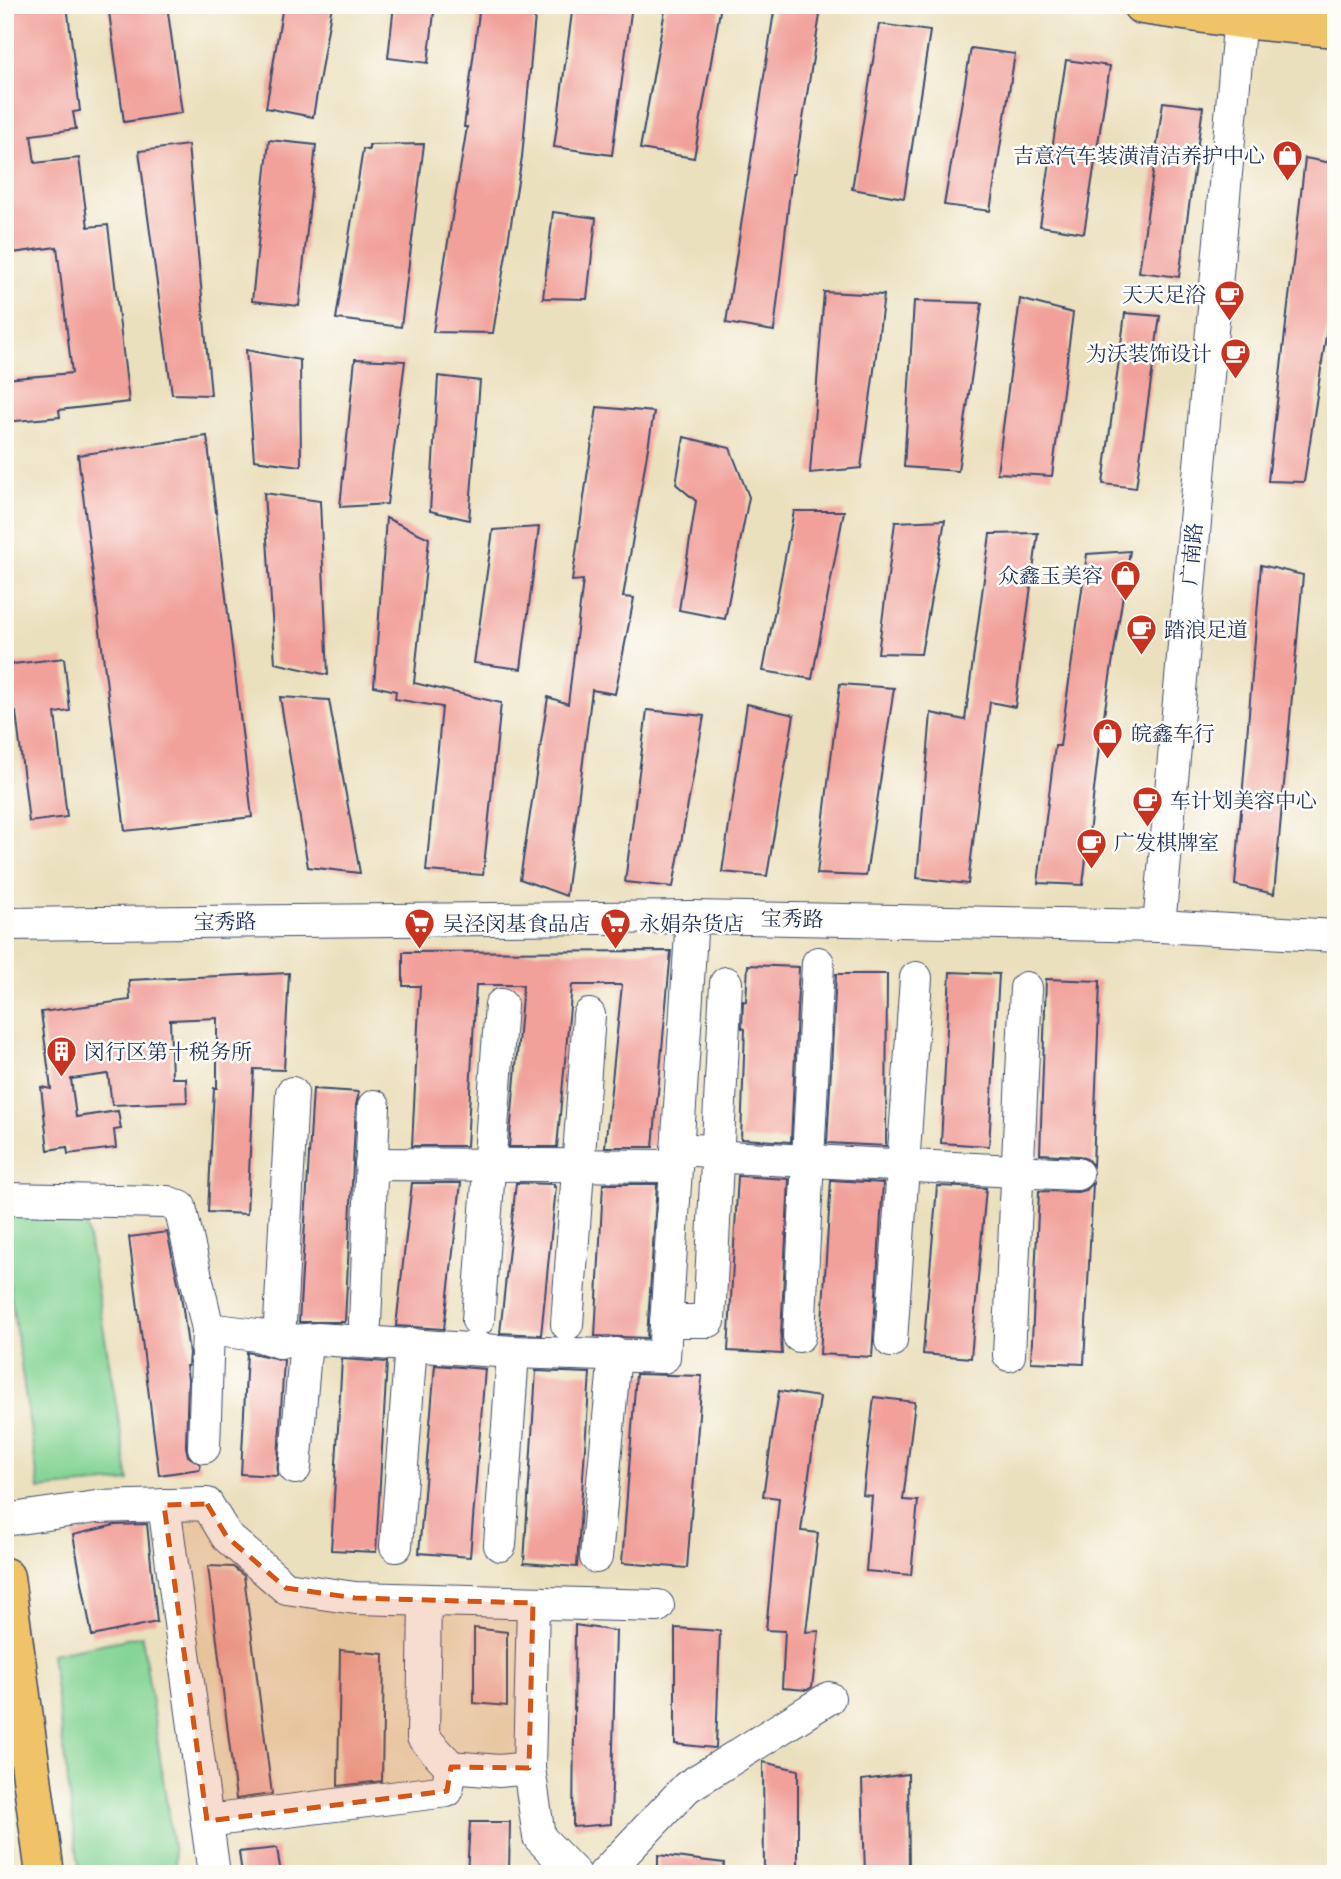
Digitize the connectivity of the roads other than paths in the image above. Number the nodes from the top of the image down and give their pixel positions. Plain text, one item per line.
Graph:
1 (1142, 5) edge
2 (1241, 12) edge
3 (1336, 28) edge
4 (691, 917) junction
5 (5, 924) edge
6 (1159, 926) junction
7 (1336, 936) edge
8 (818, 963) dead end
9 (916, 978) dead end
10 (726, 983) dead end
11 (1026, 988) dead end
12 (501, 1005) dead end
13 (589, 1015) dead end
14 (292, 1093) dead end
15 (374, 1106) dead end
16 (717, 1155) junction
17 (677, 1158) junction
18 (808, 1161) junction
19 (490, 1163) junction
20 (371, 1164) junction
21 (579, 1165) junction
22 (903, 1166) junction
23 (1017, 1171) junction
24 (1077, 1174) dead end
25 (5, 1199) edge
26 (478, 1320) dead end
27 (666, 1321) junction
28 (365, 1323) dead end
29 (567, 1324) dead end
30 (208, 1329) junction
31 (799, 1336) dead end
32 (293, 1341) junction
33 (891, 1341) dead end
34 (411, 1344) junction
35 (513, 1352) junction
36 (614, 1354) junction
37 (1009, 1355) dead end
38 (204, 1447) dead end
39 (295, 1468) dead end
40 (164, 1505) junction
41 (5, 1520) edge
42 (500, 1545) dead end
43 (396, 1546) dead end
44 (596, 1557) dead end
45 (5, 1577) edge
46 (425, 1600) junction
47 (533, 1603) junction
48 (658, 1606) dead end
49 (829, 1698) dead end
50 (451, 1767) junction
51 (529, 1768) junction
52 (207, 1821) junction
53 (45, 1874) edge
54 (214, 1874) edge
55 (575, 1874) edge
56 (604, 1874) edge

1 - 2 main road
2 - 3 main road
2 - 6 street, 广南路
4 - 5 street, 宝秀路
4 - 6 street, 宝秀路
4 - 17 street
6 - 7 street
8 - 18 street
9 - 22 street
10 - 16 street
11 - 23 street
12 - 19 street
13 - 21 street
14 - 32 street
15 - 20 street
16 - 17 street
16 - 18 street
16 - 27 street
17 - 21 street
17 - 27 street
18 - 22 street
18 - 31 street
19 - 20 street
19 - 21 street
19 - 26 street
20 - 28 street
21 - 29 street
22 - 23 street
22 - 33 street
23 - 24 street
23 - 37 street
25 - 30 street
27 - 36 street
30 - 32 street
30 - 38 street
32 - 34 street
32 - 39 street
34 - 35 street
34 - 43 street
35 - 36 street
35 - 42 street
36 - 44 street
40 - 41 street
40 - 46 street
40 - 52 street
45 - 53 main road
46 - 47 street
46 - 50 street
47 - 48 street
47 - 51 street
49 - 56 street
50 - 51 street
50 - 52 street
51 - 55 street
52 - 54 street

